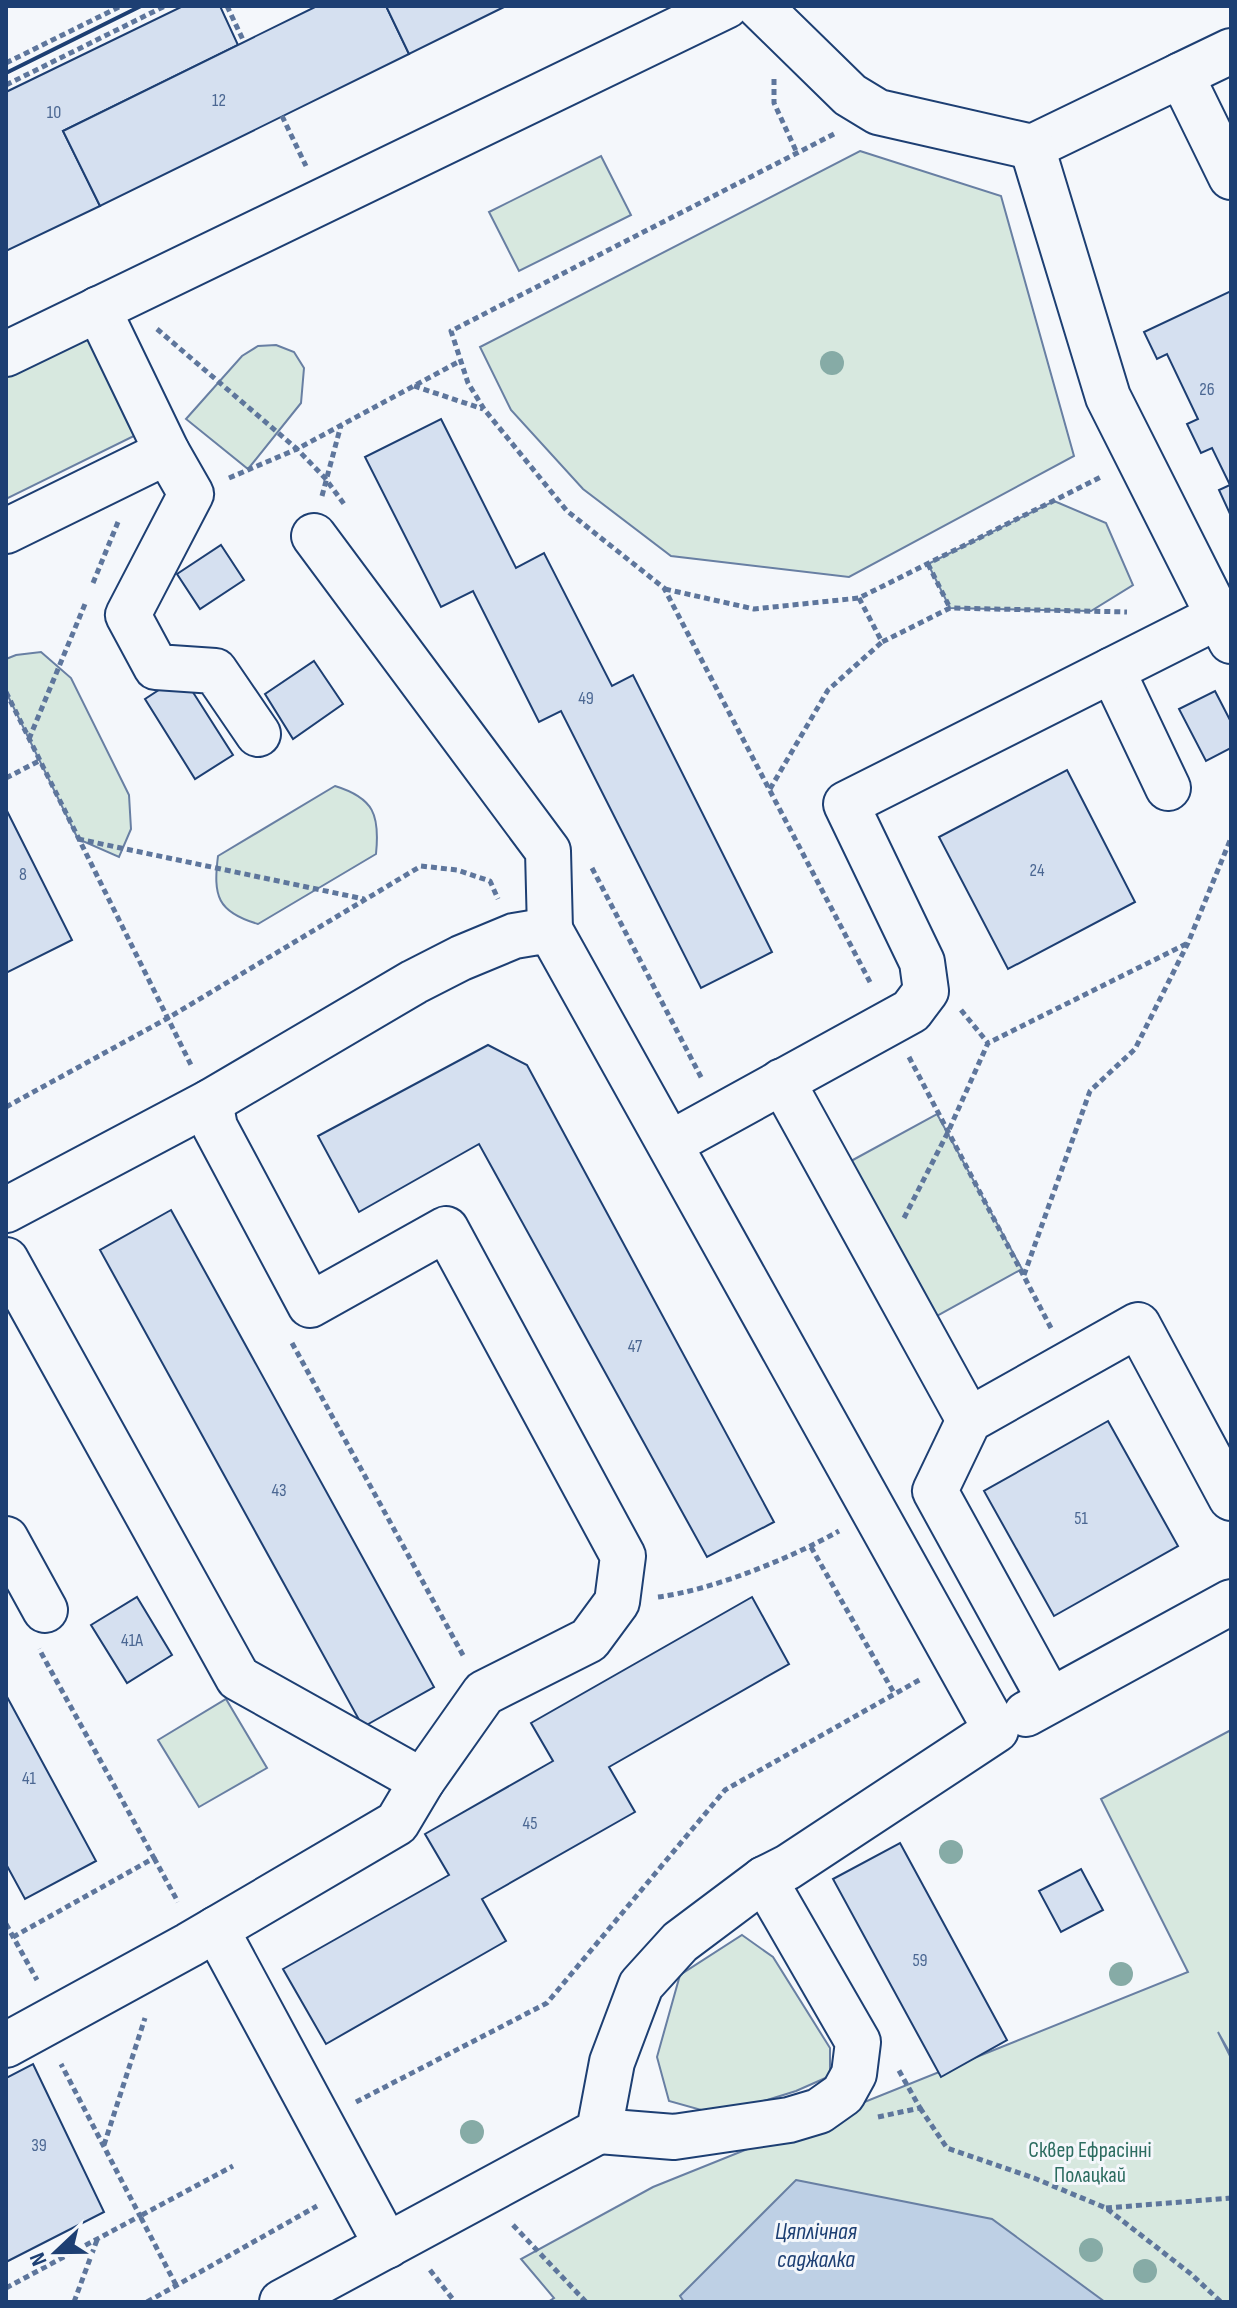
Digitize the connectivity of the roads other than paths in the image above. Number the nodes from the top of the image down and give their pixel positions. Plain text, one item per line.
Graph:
1 (726, 6) edge
2 (759, 6) edge
3 (1231, 51) edge
4 (1181, 75) junction
5 (1032, 147) junction
6 (1231, 177) edge
7 (110, 304) junction
8 (6, 354) edge
9 (167, 452) junction
10 (6, 531) edge
11 (314, 536) road end
12 (1225, 628) edge
13 (1112, 670) junction
14 (258, 734) dead end
15 (1168, 788) dead end
16 (550, 930) junction
17 (782, 1081) junction
18 (210, 1102) junction
19 (671, 1143) junction
20 (6, 1210) edge
21 (6, 1260) edge
22 (969, 1420) junction
23 (1231, 1498) edge
24 (6, 1539) edge
25 (1231, 1602) edge
26 (38, 1623) road end
27 (1050, 1700) junction
28 (996, 1730) junction
29 (422, 1781) junction
30 (764, 1879) junction
31 (216, 1929) junction
32 (6, 2045) edge
33 (599, 2131) junction
34 (387, 2246) junction
35 (282, 2302) edge

1 - 7 lane
2 - 5 lane
3 - 4 lane
4 - 5 lane
4 - 6 lane
5 - 12 lane
7 - 8 lane
7 - 9 lane
9 - 10 lane
9 - 14 lane
11 - 16 lane
12 - 13 lane
13 - 15 lane
13 - 17 lane
16 - 18 lane
16 - 19 lane
17 - 19 lane
17 - 22 lane
18 - 20 lane
18 - 29 lane
19 - 28 lane
21 - 29 lane
22 - 23 lane
22 - 27 lane
24 - 26 lane
25 - 27 lane
27 - 28 lane
28 - 30 lane
29 - 31 lane
30 - 33 lane
30 - 33 lane
31 - 32 lane
31 - 34 lane
33 - 34 lane
34 - 35 lane

